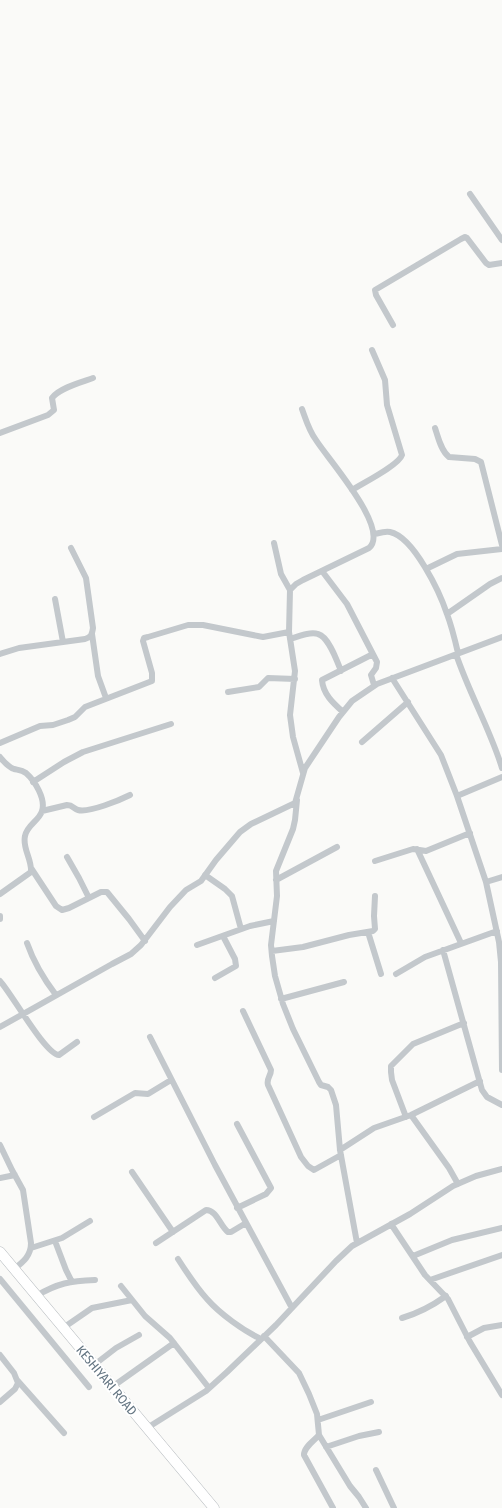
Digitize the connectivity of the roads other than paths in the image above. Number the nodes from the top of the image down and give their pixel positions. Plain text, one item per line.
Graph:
1 (470, 194) dead end
2 (502, 227) edge
3 (497, 232) junction
4 (502, 240) edge
5 (502, 264) edge
6 (393, 325) dead end
7 (372, 350) dead end
8 (93, 378) dead end
9 (302, 409) dead end
10 (434, 428) dead end
11 (0, 433) edge
12 (352, 490) junction
13 (374, 534) junction
14 (274, 542) dead end
15 (502, 545) edge
16 (71, 548) dead end
17 (502, 549) edge
18 (426, 569) junction
19 (322, 571) junction
20 (502, 578) edge
21 (290, 590) junction
22 (55, 599) dead end
23 (447, 614) junction
24 (92, 634) junction
25 (289, 636) junction
26 (502, 637) edge
27 (63, 642) junction
28 (457, 653) junction
29 (0, 654) edge
30 (373, 654) junction
31 (341, 671) junction
32 (392, 678) junction
33 (295, 679) junction
34 (374, 685) junction
35 (228, 692) dead end
36 (106, 698) junction
37 (408, 702) junction
38 (342, 712) junction
39 (171, 724) dead end
40 (362, 742) dead end
41 (0, 743) edge
42 (0, 757) edge
43 (502, 768) edge
44 (303, 773) junction
45 (502, 777) edge
46 (33, 782) junction
47 (130, 795) dead end
48 (457, 796) junction
49 (296, 800) junction
50 (42, 812) junction
51 (470, 833) junction
52 (337, 847) dead end
53 (417, 849) junction
54 (67, 857) dead end
55 (375, 861) dead end
56 (31, 868) junction
57 (205, 876) junction
58 (502, 877) edge
59 (276, 880) junction
60 (486, 882) junction
61 (0, 885) edge
62 (7, 888) junction
63 (0, 894) edge
64 (375, 896) dead end
65 (88, 898) junction
66 (0, 916) edge
67 (0, 919) edge
68 (274, 921) junction
69 (241, 929) junction
70 (497, 931) junction
71 (368, 932) junction
72 (223, 936) junction
73 (500, 939) edge
74 (145, 941) junction
75 (27, 943) dead end
76 (461, 943) junction
77 (198, 945) dead end
78 (443, 950) junction
79 (272, 951) junction
80 (381, 974) dead end
81 (396, 974) dead end
82 (215, 978) dead end
83 (0, 982) edge
84 (344, 982) dead end
85 (56, 995) junction
86 (281, 999) junction
87 (244, 1011) dead end
88 (23, 1014) junction
89 (464, 1023) junction
90 (0, 1027) edge
91 (150, 1037) dead end
92 (78, 1042) dead end
93 (502, 1070) edge
94 (171, 1080) junction
95 (480, 1081) junction
96 (502, 1105) edge
97 (408, 1116) junction
98 (94, 1117) dead end
99 (237, 1124) dead end
100 (0, 1145) edge
101 (340, 1152) junction
102 (502, 1169) edge
103 (132, 1172) dead end
104 (15, 1175) junction
105 (0, 1178) edge
106 (458, 1184) junction
107 (238, 1208) junction
108 (90, 1221) dead end
109 (246, 1223) junction
110 (392, 1224) junction
111 (502, 1228) edge
112 (173, 1232) junction
113 (55, 1241) junction
114 (358, 1242) junction
115 (156, 1243) dead end
116 (31, 1248) junction
117 (0, 1252) edge
118 (502, 1255) edge
119 (412, 1256) junction
120 (178, 1259) dead end
121 (14, 1269) junction
122 (0, 1279) edge
123 (95, 1280) dead end
124 (430, 1280) junction
125 (72, 1282) junction
126 (121, 1286) dead end
127 (36, 1296) junction
128 (446, 1296) junction
129 (132, 1300) junction
130 (292, 1308) junction
131 (402, 1318) dead end
132 (502, 1325) edge
133 (63, 1328) junction
134 (139, 1336) dead end
135 (467, 1337) junction
136 (263, 1338) junction
137 (174, 1343) junction
138 (0, 1355) edge
139 (94, 1365) junction
140 (18, 1380) junction
141 (89, 1387) dead end
142 (112, 1387) junction
143 (209, 1388) junction
144 (502, 1395) edge
145 (0, 1402) edge
146 (371, 1402) dead end
147 (318, 1420) junction
148 (146, 1428) junction
149 (379, 1432) dead end
150 (64, 1433) dead end
151 (319, 1435) junction
152 (326, 1447) junction
153 (376, 1470) dead end
154 (214, 1508) edge
155 (333, 1508) edge
156 (366, 1508) edge
157 (394, 1508) edge

1 - 3 street
2 - 3 street
3 - 4 street
5 - 6 street
7 - 12 street
8 - 11 street
9 - 12 street
10 - 15 street
12 - 13 street
13 - 18 street
13 - 19 street
14 - 21 street
16 - 24 street
17 - 18 street
18 - 23 street
19 - 21 street
19 - 30 street
20 - 23 street
21 - 25 street
22 - 27 street
23 - 28 street
24 - 27 street
24 - 36 street
25 - 31 street
25 - 33 street
25 - 36 street
26 - 28 street
27 - 29 street
28 - 32 street
28 - 43 street
30 - 31 street
30 - 34 street
31 - 38 street
32 - 34 street
32 - 37 street
33 - 35 street
33 - 44 street
34 - 38 street
36 - 41 street
37 - 40 street
37 - 48 street
38 - 44 street
39 - 46 street
42 - 46 street
44 - 49 street
45 - 48 street
46 - 50 street
47 - 50 street
48 - 51 street
49 - 57 street
49 - 59 street
50 - 56 street
51 - 53 street
51 - 60 street
52 - 59 street
53 - 55 street
53 - 76 street
54 - 65 street
56 - 62 street
56 - 65 street
57 - 69 street
57 - 74 street
58 - 60 street
59 - 68 street
60 - 70 street
61 - 62 street
62 - 63 street
64 - 71 street
65 - 74 street
66 - 67 street
68 - 69 street
68 - 79 street
69 - 72 street
70 - 73 street
70 - 76 street
71 - 79 street
71 - 80 street
72 - 77 street
72 - 82 street
73 - 93 street
74 - 85 street
75 - 85 street
76 - 78 street
78 - 81 street
78 - 89 street
79 - 86 street
83 - 88 street
84 - 86 street
85 - 88 street
86 - 101 street
87 - 101 street
88 - 90 street
88 - 92 street
89 - 95 street
89 - 97 street
91 - 94 street
94 - 98 street
94 - 107 street
95 - 96 street
95 - 97 street
97 - 101 street
97 - 106 street
99 - 107 street
100 - 104 street
101 - 114 street
102 - 106 street
103 - 112 street
104 - 105 street
104 - 116 street
106 - 110 street
107 - 109 street
108 - 113 street
109 - 112 street
109 - 130 street
110 - 114 street
110 - 119 street
111 - 119 street
112 - 115 street
113 - 116 street
113 - 125 street
114 - 130 street
116 - 121 street
117 - 121 main road, KESHIYARI ROAD
118 - 124 street
119 - 124 street
120 - 136 street
121 - 127 main road, KESHIYARI ROAD
122 - 141 street
123 - 125 street
124 - 128 street
125 - 127 street
126 - 129 street
127 - 133 main road, KESHIYARI ROAD
128 - 131 street
128 - 135 street
129 - 133 street
129 - 137 street
130 - 136 street
132 - 135 street
133 - 139 main road, KESHIYARI ROAD
134 - 139 street
135 - 144 street
136 - 143 street
136 - 147 street
137 - 142 street
137 - 143 street
138 - 140 street
139 - 142 main road, KESHIYARI ROAD
140 - 145 street
140 - 150 street
142 - 148 main road, KESHIYARI ROAD
143 - 148 street
146 - 147 street
147 - 151 street
148 - 154 main road, KESHIYARI ROAD
149 - 152 street
151 - 152 street
151 - 155 street
152 - 156 street
153 - 157 street

